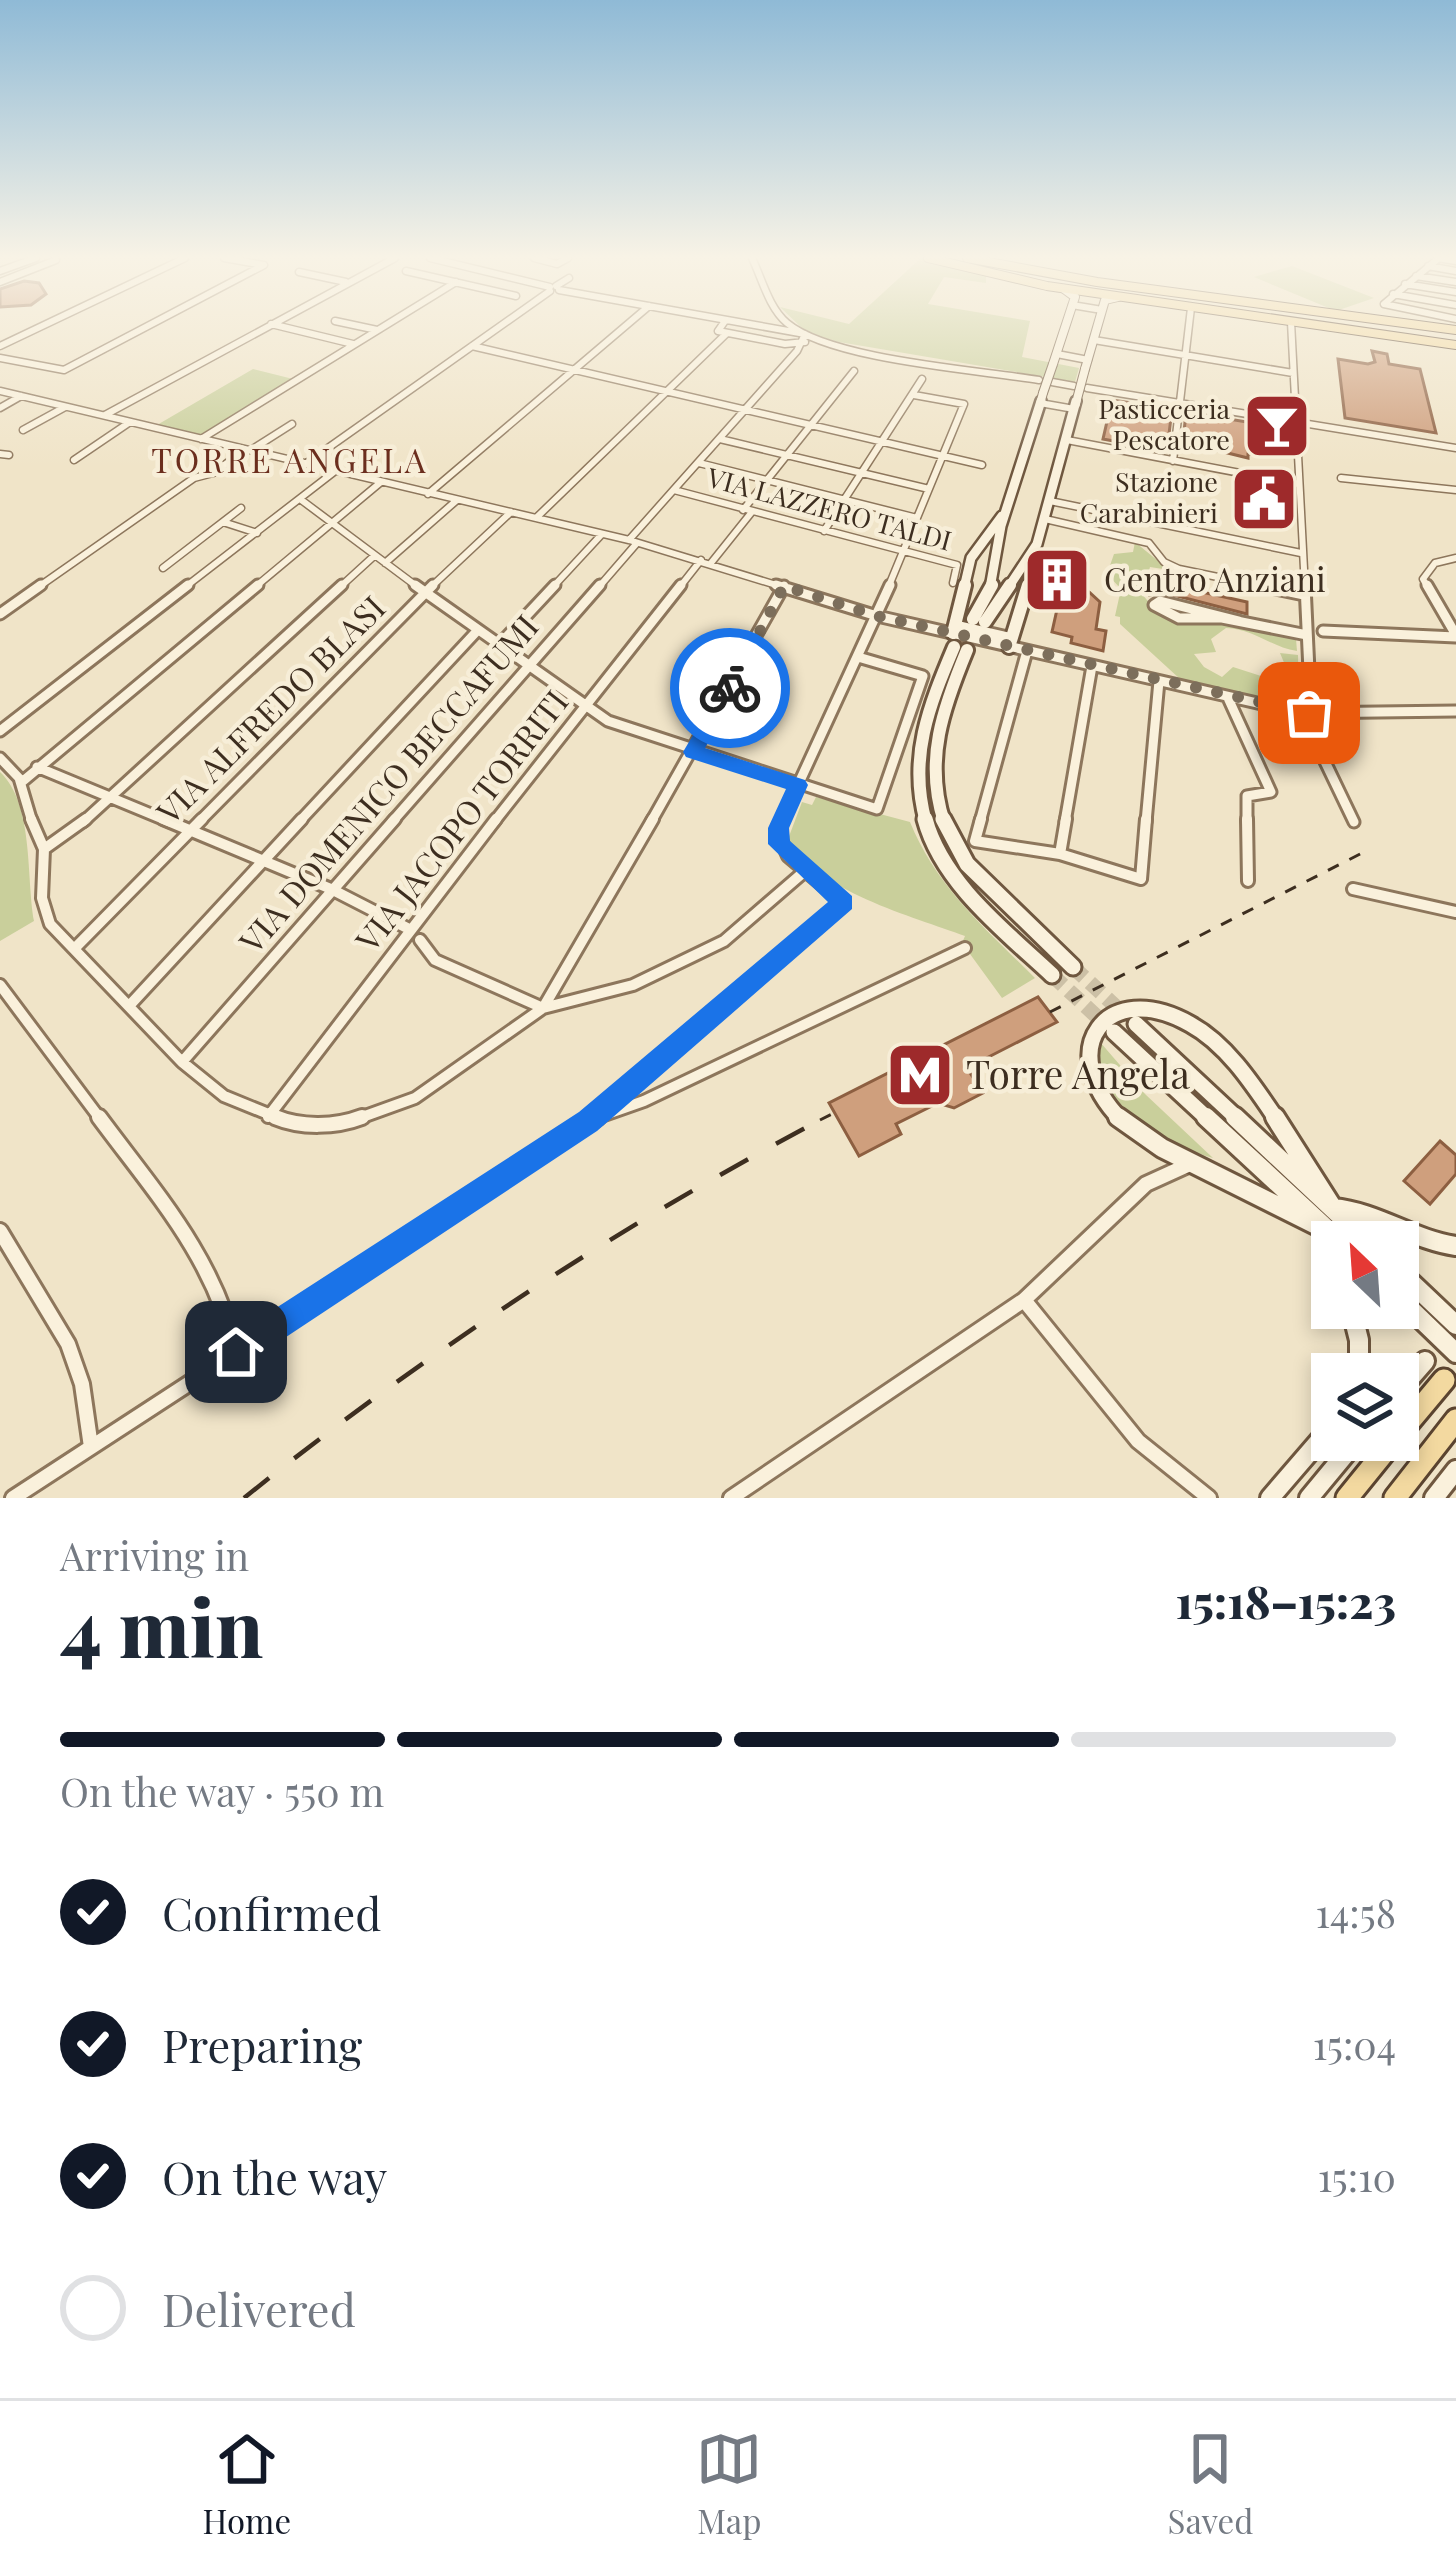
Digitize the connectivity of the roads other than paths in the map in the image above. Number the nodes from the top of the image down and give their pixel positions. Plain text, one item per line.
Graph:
1 (38, 328) edge
2 (142, 328) edge
3 (264, 328) edge
4 (287, 328) edge
5 (367, 328) edge
6 (380, 328) edge
7 (498, 328) edge
8 (623, 328) edge
9 (717, 328) edge
10 (749, 328) edge
11 (764, 328) edge
12 (791, 328) edge
13 (1065, 328) edge
14 (1097, 328) edge
15 (1189, 328) edge
16 (1291, 328) edge
17 (1332, 328) edge
18 (377, 330) junction
19 (727, 333) junction
20 (742, 336) junction
21 (802, 339) junction
22 (1094, 340) junction
23 (354, 344) junction
24 (0, 346) edge
25 (472, 346) junction
26 (1456, 346) edge
27 (1186, 356) junction
28 (0, 358) edge
29 (1055, 359) junction
30 (1087, 364) junction
31 (573, 370) junction
32 (854, 371) dead end
33 (1294, 373) junction
34 (922, 379) dead end
35 (1040, 380) dead end
36 (1052, 382) dead end
37 (1074, 386) dead end
38 (1087, 388) dead end
39 (1, 392) edge
40 (666, 393) junction
41 (914, 394) junction
42 (21, 396) junction
43 (1041, 398) junction
44 (1075, 404) junction
45 (1180, 405) junction
46 (65, 407) junction
47 (0, 408) edge
48 (745, 411) junction
49 (104, 416) junction
50 (130, 422) junction
51 (292, 424) dead end
52 (1297, 424) junction
53 (810, 426) junction
54 (23, 430) dead end
55 (201, 439) junction
56 (720, 439) junction
57 (1066, 440) junction
58 (882, 442) junction
59 (1456, 448) edge
60 (248, 451) junction
61 (788, 454) junction
62 (943, 456) junction
63 (74, 460) dead end
64 (1173, 461) junction
65 (699, 463) junction
66 (304, 465) junction
67 (982, 465) dead end
68 (334, 472) junction
69 (862, 473) junction
70 (1341, 478) dead end
71 (767, 480) junction
72 (380, 482) junction
73 (1298, 484) junction
74 (929, 489) junction
75 (674, 490) junction
76 (1456, 490) edge
77 (428, 494) junction
78 (300, 499) junction
79 (457, 500) junction
80 (844, 500) junction
81 (1050, 501) junction
82 (241, 508) dead end
83 (1006, 510) junction
84 (511, 512) junction
85 (747, 512) junction
86 (536, 518) junction
87 (917, 518) junction
88 (1045, 519) junction
89 (223, 522) junction
90 (330, 523) junction
91 (824, 531) junction
92 (257, 532) junction
93 (602, 534) junction
94 (633, 542) junction
95 (1037, 544) junction
96 (903, 552) junction
97 (1301, 553) junction
98 (374, 556) junction
99 (1456, 559) edge
100 (706, 562) junction
101 (385, 563) junction
102 (163, 568) dead end
103 (953, 583) dead end
104 (784, 586) junction
105 (425, 593) junction
106 (1304, 595) junction
107 (0, 614) edge
108 (877, 616) junction
109 (1239, 621) junction
110 (477, 632) junction
111 (1323, 632) dead end
112 (1307, 635) junction
113 (1456, 636) edge
114 (957, 639) junction
115 (1011, 642) junction
116 (498, 646) junction
117 (1027, 651) junction
118 (858, 657) junction
119 (1092, 666) junction
120 (527, 668) junction
121 (1159, 681) junction
122 (1228, 698) junction
123 (586, 708) junction
124 (1456, 711) edge
125 (1309, 713) junction
126 (0, 731) edge
127 (693, 752) junction
128 (0, 758) edge
129 (37, 766) junction
130 (23, 781) junction
131 (798, 785) junction
132 (106, 799) junction
133 (1354, 822) dead end
134 (189, 832) junction
135 (44, 849) junction
136 (1060, 854) junction
137 (262, 862) junction
138 (805, 871) junction
139 (1248, 881) dead end
140 (331, 889) junction
141 (1353, 889) dead end
142 (1456, 912) edge
143 (416, 935) junction
144 (965, 948) dead end
145 (74, 949) junction
146 (1073, 967) tunnel mouth
147 (1052, 975) tunnel mouth
148 (0, 985) edge
149 (129, 1006) junction
150 (543, 1009) junction
151 (1136, 1024) tunnel mouth
152 (1114, 1032) tunnel mouth
153 (182, 1062) junction
154 (268, 1117) junction
155 (588, 1121) junction
156 (1192, 1163) junction
157 (1333, 1208) junction
158 (1314, 1221) edge
159 (1346, 1221) edge
160 (1311, 1228) edge
161 (0, 1231) edge
162 (1456, 1246) edge
163 (1419, 1290) edge
164 (1024, 1300) junction
165 (1419, 1317) edge
166 (1456, 1324) edge
167 (236, 1352) junction
168 (1456, 1353) edge
169 (1425, 1361) dead end
170 (1419, 1368) edge
171 (1444, 1380) dead end
172 (1419, 1410) edge
173 (1456, 1420) edge
174 (91, 1447) junction
175 (1311, 1450) edge
176 (1340, 1461) edge
177 (1377, 1461) edge
178 (1456, 1470) edge
179 (13, 1498) edge
180 (731, 1498) edge
181 (1209, 1498) edge
182 (1270, 1498) edge
183 (1309, 1498) edge
184 (1347, 1498) edge
185 (1395, 1498) edge
186 (1434, 1498) edge

1 - 24 street
2 - 28 street
3 - 49 street
4 - 23 street
5 - 18 street
6 - 18 street
7 - 25 street
8 - 31 street
9 - 19 street
10 - 20 street
11 - 21 street
12 - 21 street
13 - 29 main road
14 - 22 main road
15 - 27 street
16 - 33 street
17 - 26 main road
18 - 23 street
19 - 20 street
19 - 40 street
20 - 21 street
21 - 35 street
21 - 48 street, VIA DOMENICO BECCAFUMI
22 - 27 street
22 - 30 main road
23 - 55 street
25 - 31 street
25 - 66 street
27 - 33 street
27 - 45 street
29 - 30 street
29 - 43 main road, bridge
30 - 44 main road, bridge
31 - 40 street
31 - 77 street
32 - 53 street, VIA JACOPO TORRITI
33 - 52 street
34 - 41 street
36 - 37 street
38 - 45 street
39 - 42 street
40 - 48 street
40 - 86 street
41 - 58 street
41 - 62 street
42 - 46 street
42 - 47 street
43 - 44 street
43 - 83 main road
44 - 57 main road
45 - 52 street
45 - 64 street
46 - 49 street
46 - 54 street
48 - 53 street
48 - 56 street, VIA DOMENICO BECCAFUMI
49 - 50 street
50 - 55 street
50 - 63 street
51 - 60 street
52 - 59 street
52 - 73 street
53 - 58 street
53 - 61 street, VIA JACOPO TORRITI
55 - 60 street
56 - 61 street
56 - 65 street, VIA DOMENICO BECCAFUMI
57 - 64 street
57 - 81 main road
58 - 62 street
58 - 69 street
60 - 66 street
60 - 107 street
61 - 69 street
61 - 71 street, VIA JACOPO TORRITI
62 - 67 street
62 - 74 street
64 - 73 street
65 - 71 street
65 - 75 street, VIA DOMENICO BECCAFUMI
66 - 68 street
68 - 72 street
68 - 78 street
69 - 74 street
69 - 80 street
70 - 76 street
71 - 80 street
71 - 85 street, VIA JACOPO TORRITI
72 - 77 street
72 - 90 street
73 - 97 street
74 - 87 street
75 - 85 street, VIA LAZZERO TALDI
75 - 94 street, VIA DOMENICO BECCAFUMI
77 - 79 street
78 - 90 street
78 - 92 street
79 - 84 street
79 - 101 street
80 - 87 street
80 - 91 street
81 - 88 main road
81 - 97 street
82 - 89 street
83 - 95 main road
83 - 114 main road
84 - 86 street
84 - 105 street, VIA ALFREDO BLASI
85 - 91 street, VIA LAZZERO TALDI
85 - 100 street, VIA JACOPO TORRITI
86 - 93 street
87 - 96 street
88 - 95 main road
88 - 106 street
89 - 92 street
89 - 102 street
90 - 98 street
90 - 129 street
91 - 96 street, VIA LAZZERO TALDI
92 - 126 street
93 - 94 street
93 - 116 street
94 - 100 street
94 - 120 street, VIA DOMENICO BECCAFUMI
95 - 115 main road
96 - 103 street, VIA LAZZERO TALDI
96 - 108 street
97 - 106 street
98 - 101 street
98 - 132 street
99 - 113 street
100 - 104 street
100 - 123 street, VIA JACOPO TORRITI
101 - 105 street
104 - 108 street
104 - 127 street
105 - 110 street
105 - 134 street, VIA ALFREDO BLASI
106 - 112 street
108 - 114 street
108 - 118 street
109 - 109 street
109 - 112 street
110 - 116 street
110 - 137 street
111 - 113 street
112 - 125 street
114 - 115 street
114 - 146 main road
114 - 147 main road
115 - 117 street
116 - 120 street
117 - 119 street
117 - 136 street
118 - 131 street
118 - 131 street
119 - 121 street
119 - 136 street
120 - 123 street
120 - 140 street, VIA DOMENICO BECCAFUMI
121 - 122 street
121 - 136 street
122 - 125 street
122 - 139 street
123 - 127 street
123 - 143 street, VIA JACOPO TORRITI
124 - 125 street
125 - 133 street
127 - 131 street
127 - 150 street
128 - 130 street
129 - 130 street
129 - 132 street
130 - 135 street
131 - 138 street
132 - 134 street
132 - 135 street
134 - 137 street
134 - 145 street, VIA ALFREDO BLASI
135 - 145 street
137 - 140 street
137 - 149 street
138 - 150 street
138 - 155 street
140 - 143 street
140 - 153 street, VIA DOMENICO BECCAFUMI
141 - 142 street
143 - 150 street
143 - 154 street, VIA JACOPO TORRITI
144 - 155 street
145 - 149 street
148 - 167 street
149 - 153 street
150 - 154 street
151 - 157 main road
152 - 158 main road
153 - 154 street
155 - 167 street
156 - 157 main road
156 - 160 main road
156 - 164 street
157 - 159 main road
157 - 162 main road
161 - 174 street
163 - 166 main road
164 - 180 street
164 - 181 street
165 - 168 main road
167 - 174 street
169 - 170 main road
171 - 172 main road
173 - 185 main road
174 - 179 street
175 - 182 main road
176 - 183 main road
177 - 184 main road
178 - 186 main road

